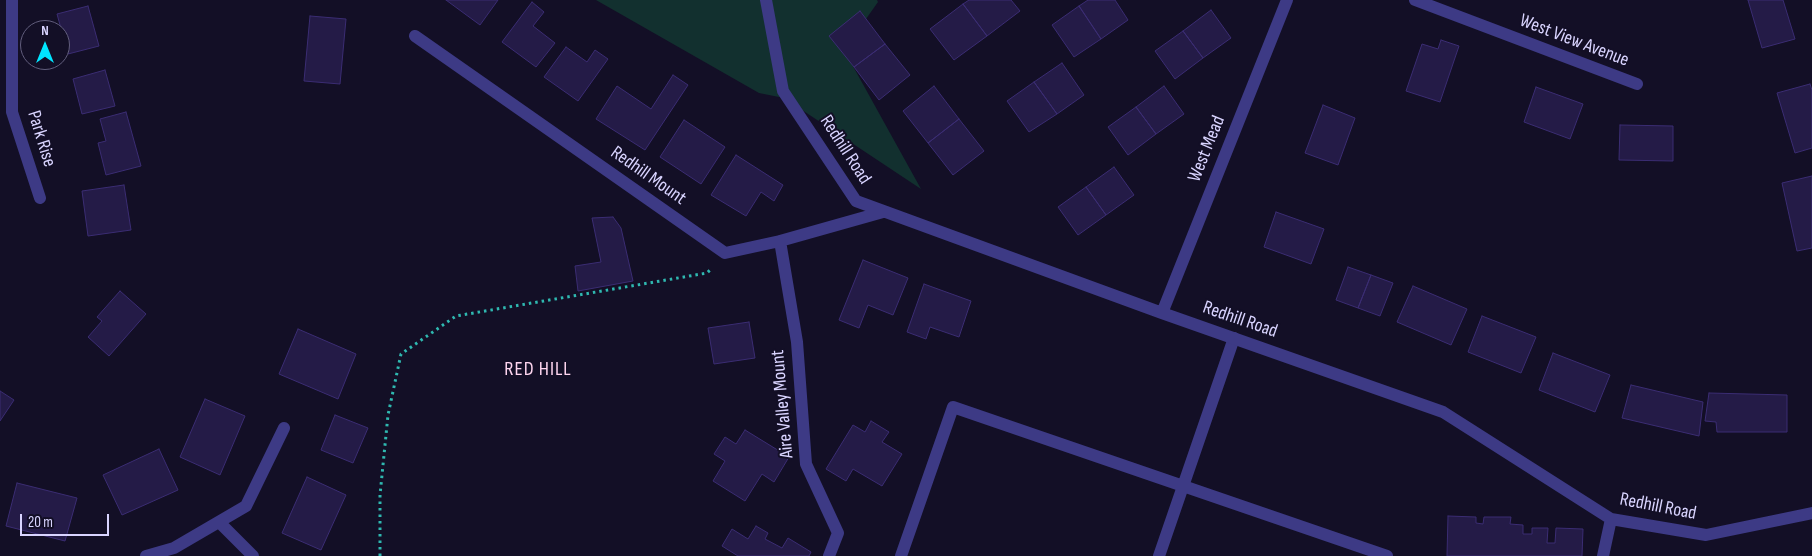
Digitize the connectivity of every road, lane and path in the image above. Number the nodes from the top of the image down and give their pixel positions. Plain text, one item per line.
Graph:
1 (12, 0) edge
2 (766, 0) edge
3 (1287, 0) edge
4 (1414, 0) edge
5 (415, 36) dead end
6 (1637, 84) dead end
7 (40, 198) dead end
8 (883, 212) junction
9 (780, 241) junction
10 (725, 253) junction
11 (1162, 313) junction
12 (1234, 338) junction
13 (284, 428) dead end
14 (1184, 486) junction
15 (1812, 513) edge
16 (1611, 519) junction
17 (219, 522) junction
18 (146, 556) edge
19 (253, 556) edge
20 (380, 556) edge
21 (829, 556) edge
22 (901, 556) edge
23 (1159, 556) edge
24 (1387, 556) edge
25 (1603, 556) edge

1 - 7 street, Park Rise
2 - 8 street, Redhill Road
3 - 11 street, West Mead
4 - 6 street, West View Avenue
5 - 10 street, Redhill Mount
8 - 9 street
8 - 11 street, Redhill Road
9 - 10 street
9 - 21 street, Aire Valley Mount
10 - 20 path
11 - 12 street, Redhill Road
12 - 14 street
12 - 16 street, Redhill Road
13 - 17 street
14 - 22 street
14 - 23 street
14 - 24 street
15 - 16 street, Redhill Road
16 - 25 street
17 - 18 street
17 - 19 street

